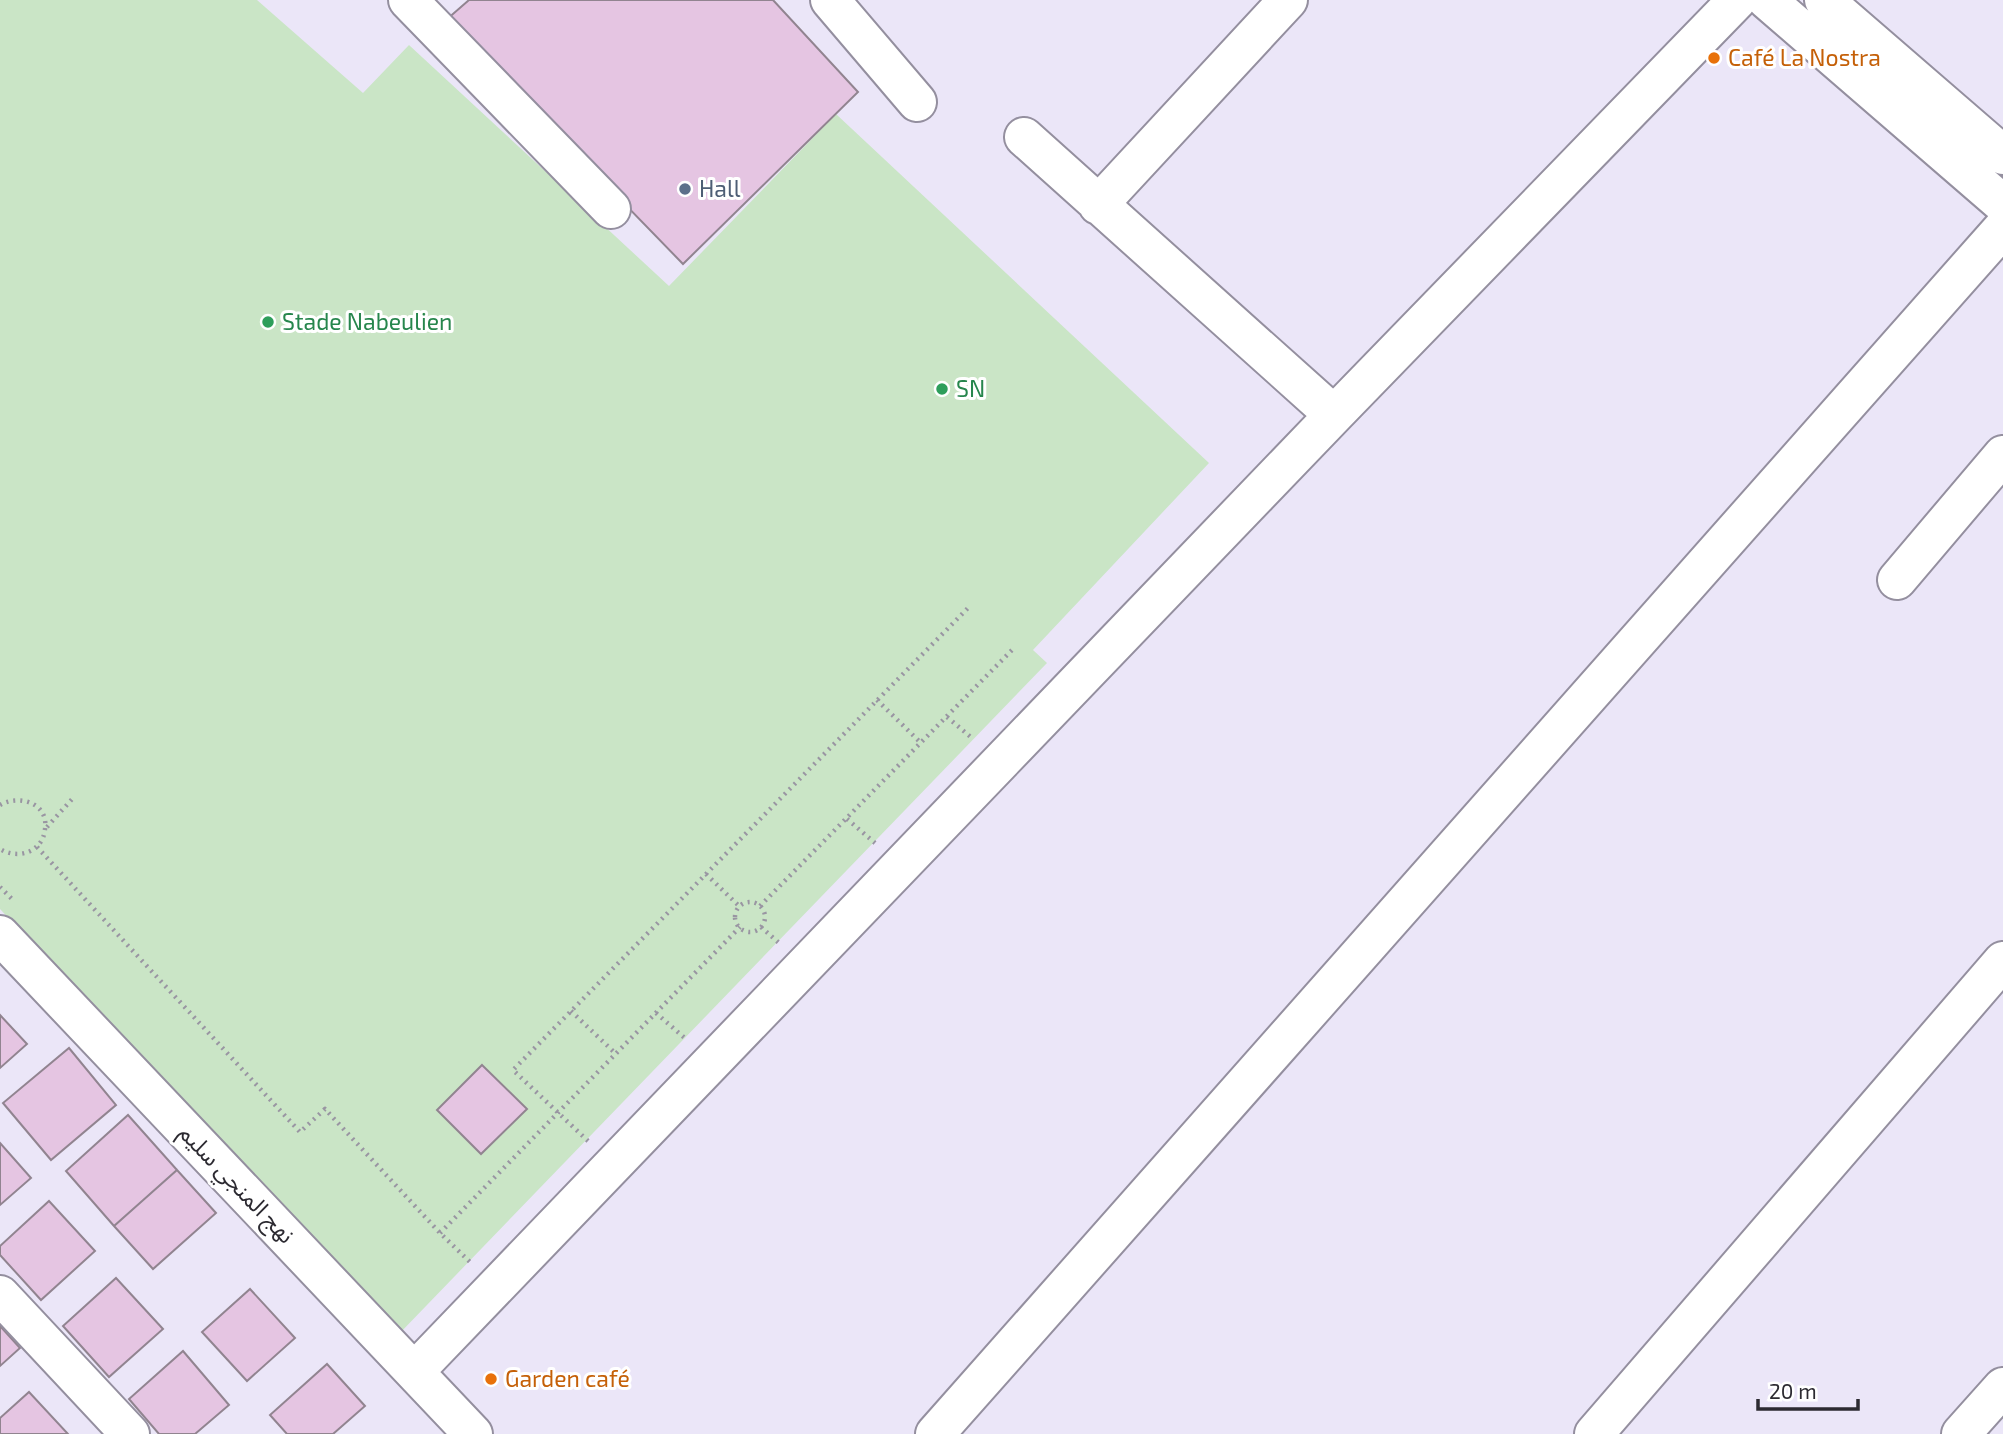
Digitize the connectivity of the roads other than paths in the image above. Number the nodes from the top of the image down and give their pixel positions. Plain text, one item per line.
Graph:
1 (408, 0) edge
2 (830, 0) edge
3 (1288, 0) edge
4 (1737, 0) edge
5 (1767, 0) edge
6 (1824, 0) edge
7 (917, 102) dead end
8 (1024, 138) dead end
9 (2003, 155) edge
10 (2003, 204) edge
11 (1098, 205) junction
12 (611, 209) dead end
13 (2003, 228) edge
14 (1334, 415) junction
15 (2003, 455) edge
16 (1897, 580) dead end
17 (0, 935) edge
18 (2003, 961) edge
19 (0, 1295) edge
20 (415, 1371) junction
21 (2003, 1387) edge
22 (130, 1434) edge
23 (474, 1434) edge
24 (935, 1434) edge
25 (1594, 1434) edge
26 (1961, 1434) edge

1 - 12 street
2 - 7 street
3 - 11 street
4 - 14 street
5 - 10 street
6 - 9 street
8 - 11 street
11 - 14 street
13 - 24 street
14 - 20 street
15 - 16 street
17 - 20 street, نهج المنجي سليم
18 - 25 street
19 - 22 street
20 - 23 street, نهج المنجي سليم
21 - 26 street

